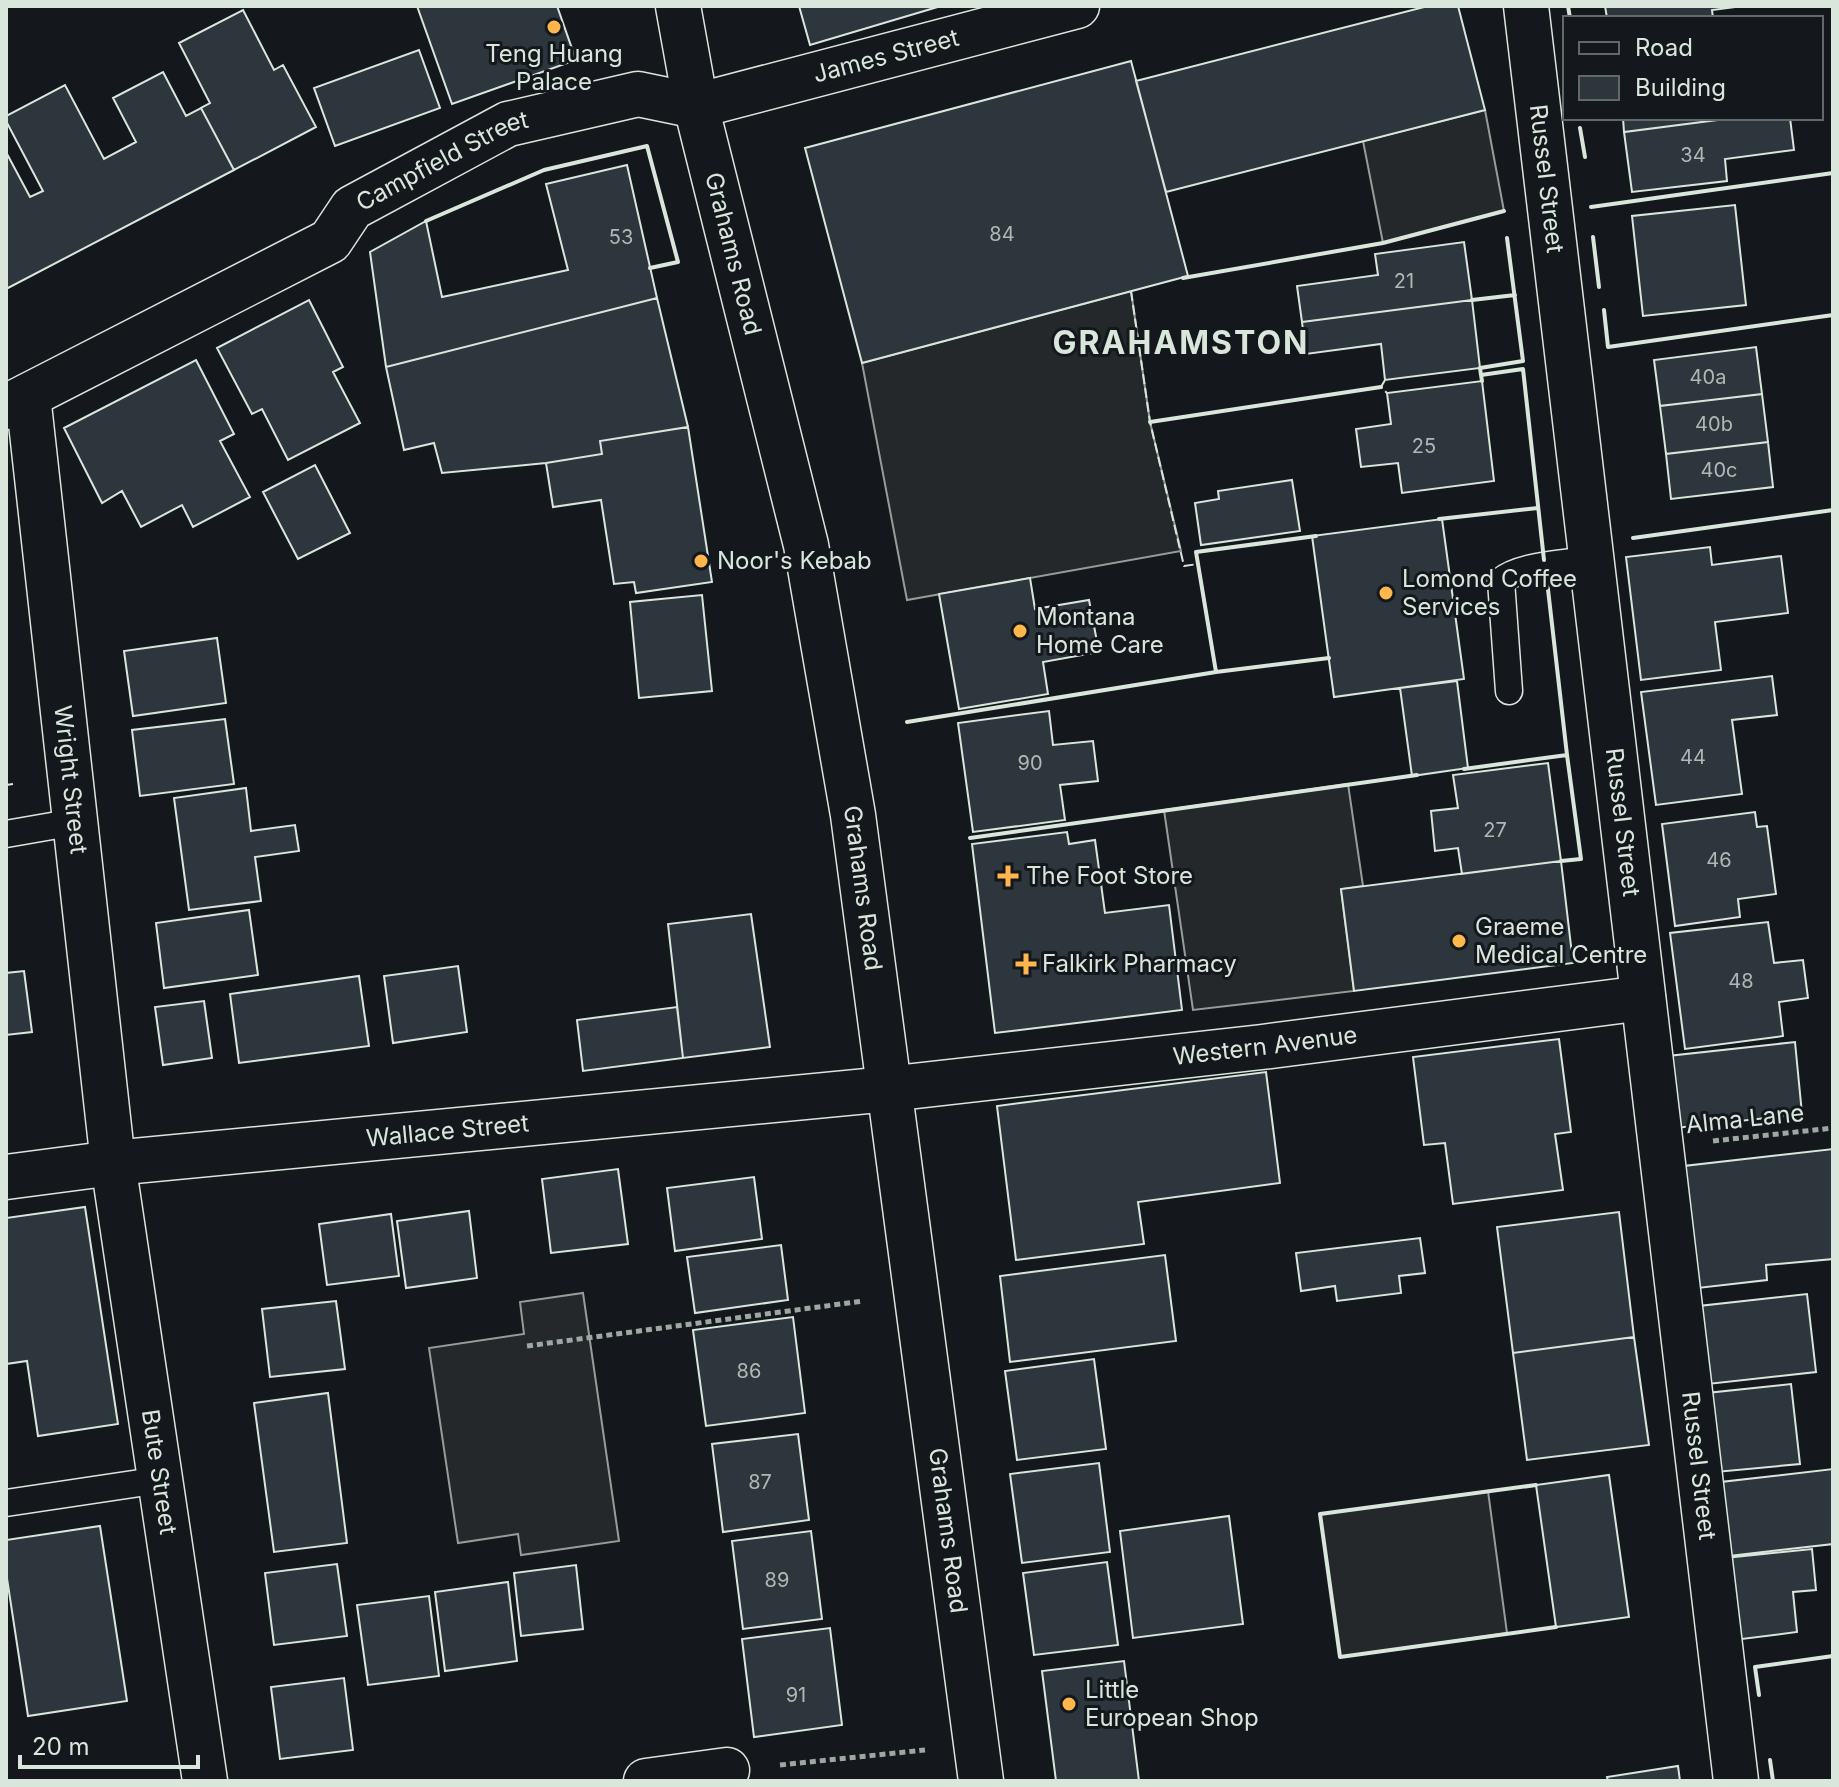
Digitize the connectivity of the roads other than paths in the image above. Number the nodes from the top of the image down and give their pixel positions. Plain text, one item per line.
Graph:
1 (678, 6) edge
2 (1077, 6) edge
3 (1526, 6) edge
4 (696, 106) junction
5 (17, 401) edge
6 (1591, 560) junction
7 (1509, 691) dead end
8 (75, 822) junction
9 (6, 834) edge
10 (1643, 998) junction
11 (888, 1089) junction
12 (113, 1163) junction
13 (6, 1177) edge
14 (160, 1480) junction
15 (6, 1503) edge
16 (979, 1763) edge
17 (727, 1770) road end
18 (205, 1781) edge
19 (646, 1781) edge
20 (1736, 1781) edge

1 - 4 street, Grahams Road
2 - 4 street, James Street
3 - 6 street, Russel Street
4 - 5 street, Campfield Street
4 - 11 street, Grahams Road
5 - 8 street, Wright Street
6 - 7 lane
6 - 10 street, Russel Street
8 - 9 lane
8 - 12 street, Wright Street
10 - 11 street, Western Avenue
10 - 20 street, Russel Street
11 - 12 street, Wallace Street
11 - 16 street, Grahams Road
12 - 13 street, Wallace Street
12 - 14 street, Bute Street
14 - 15 lane
14 - 18 street, Bute Street
17 - 19 street

